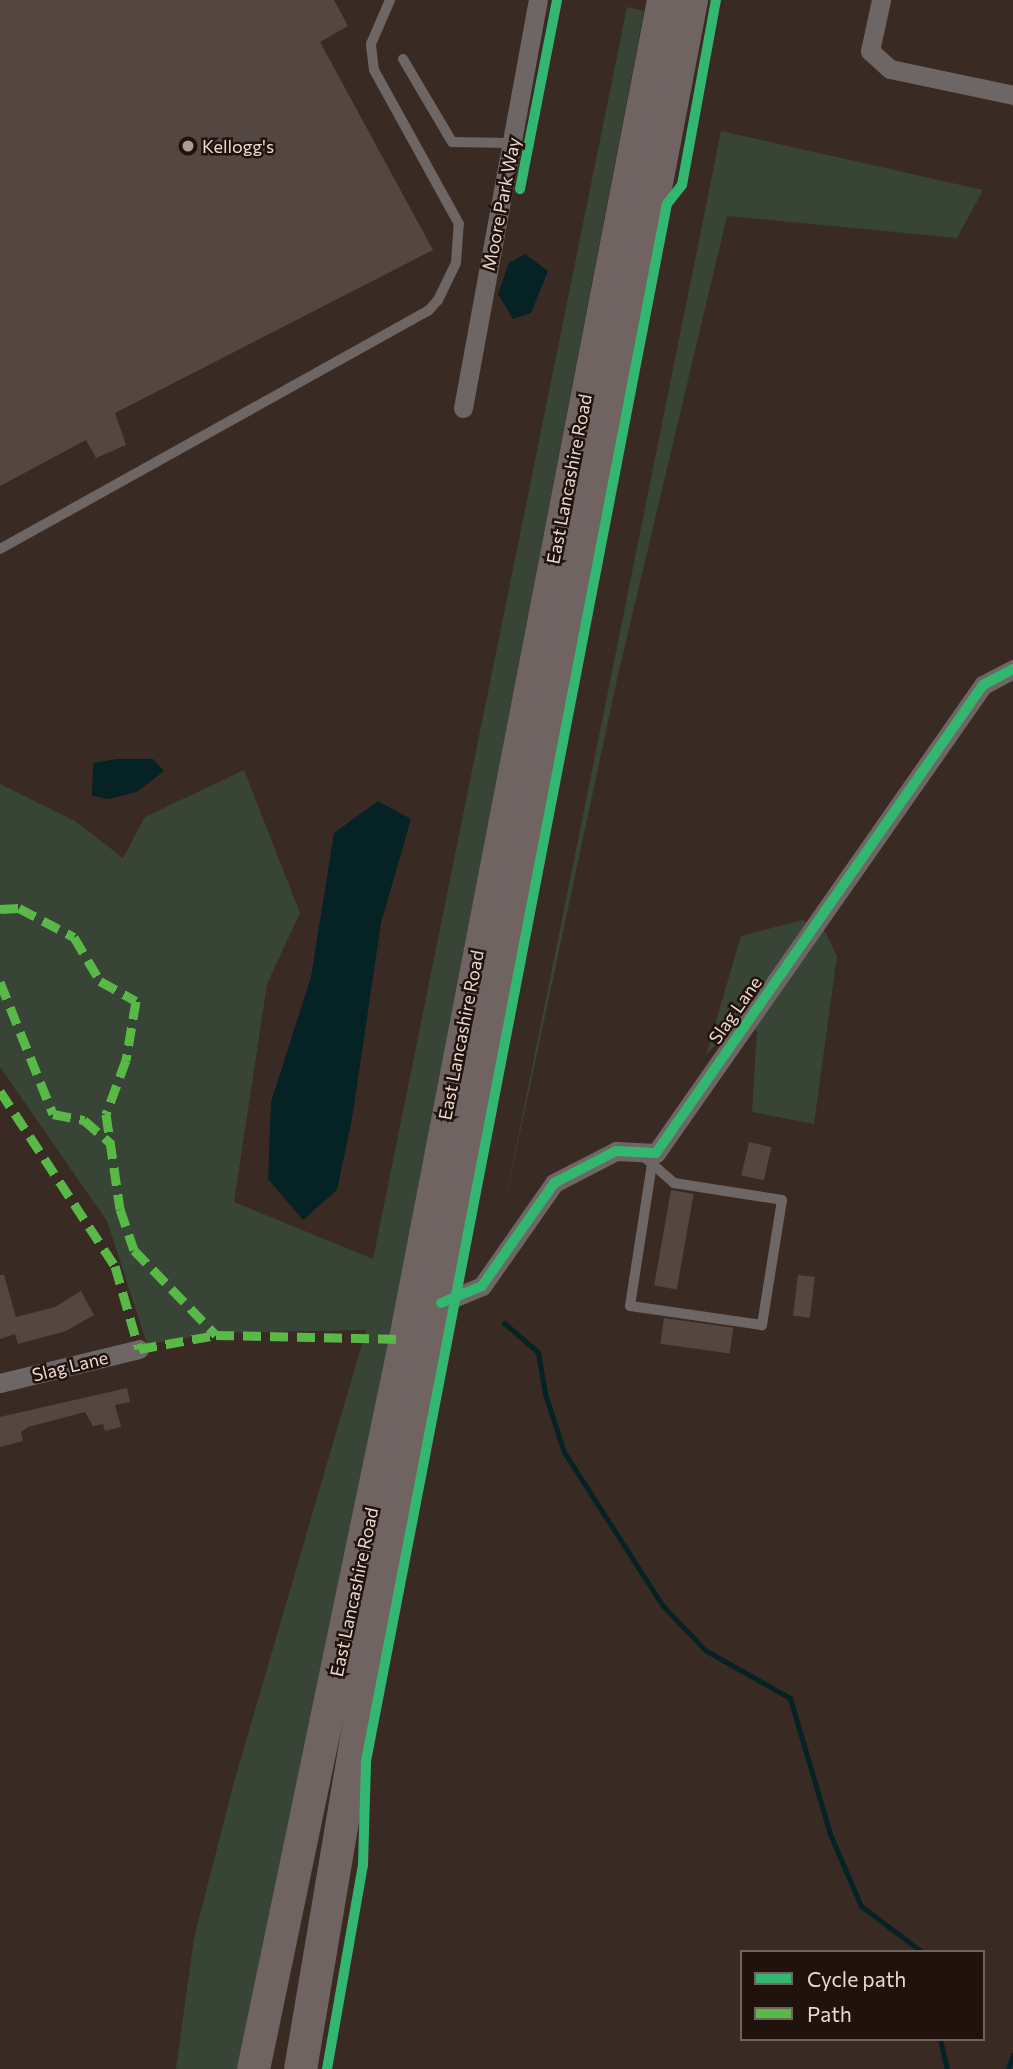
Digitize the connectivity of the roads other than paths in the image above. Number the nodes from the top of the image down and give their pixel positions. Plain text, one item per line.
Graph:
1 (390, 0) edge
2 (538, 0) edge
3 (663, 0) edge
4 (691, 0) edge
5 (881, 0) edge
6 (403, 59) dead end
7 (1013, 95) edge
8 (512, 143) junction
9 (463, 408) dead end
10 (0, 549) edge
11 (1013, 669) edge
12 (646, 1158) junction
13 (429, 1316) junction
14 (139, 1349) dead end
15 (0, 1383) edge
16 (307, 2014) junction
17 (253, 2069) edge
18 (288, 2069) edge
19 (300, 2069) edge

1 - 10 lane
2 - 8 street, Moore Park Way
3 - 13 highway, East Lancashire Road
4 - 13 highway, East Lancashire Road
5 - 7 street
6 - 8 lane
8 - 9 street, Moore Park Way
11 - 12 street, Slag Lane
12 - 12 lane
12 - 13 street, Slag Lane
13 - 16 highway, East Lancashire Road
13 - 17 highway, East Lancashire Road
14 - 15 street, Slag Lane
16 - 18 highway
16 - 19 highway, East Lancashire Road

